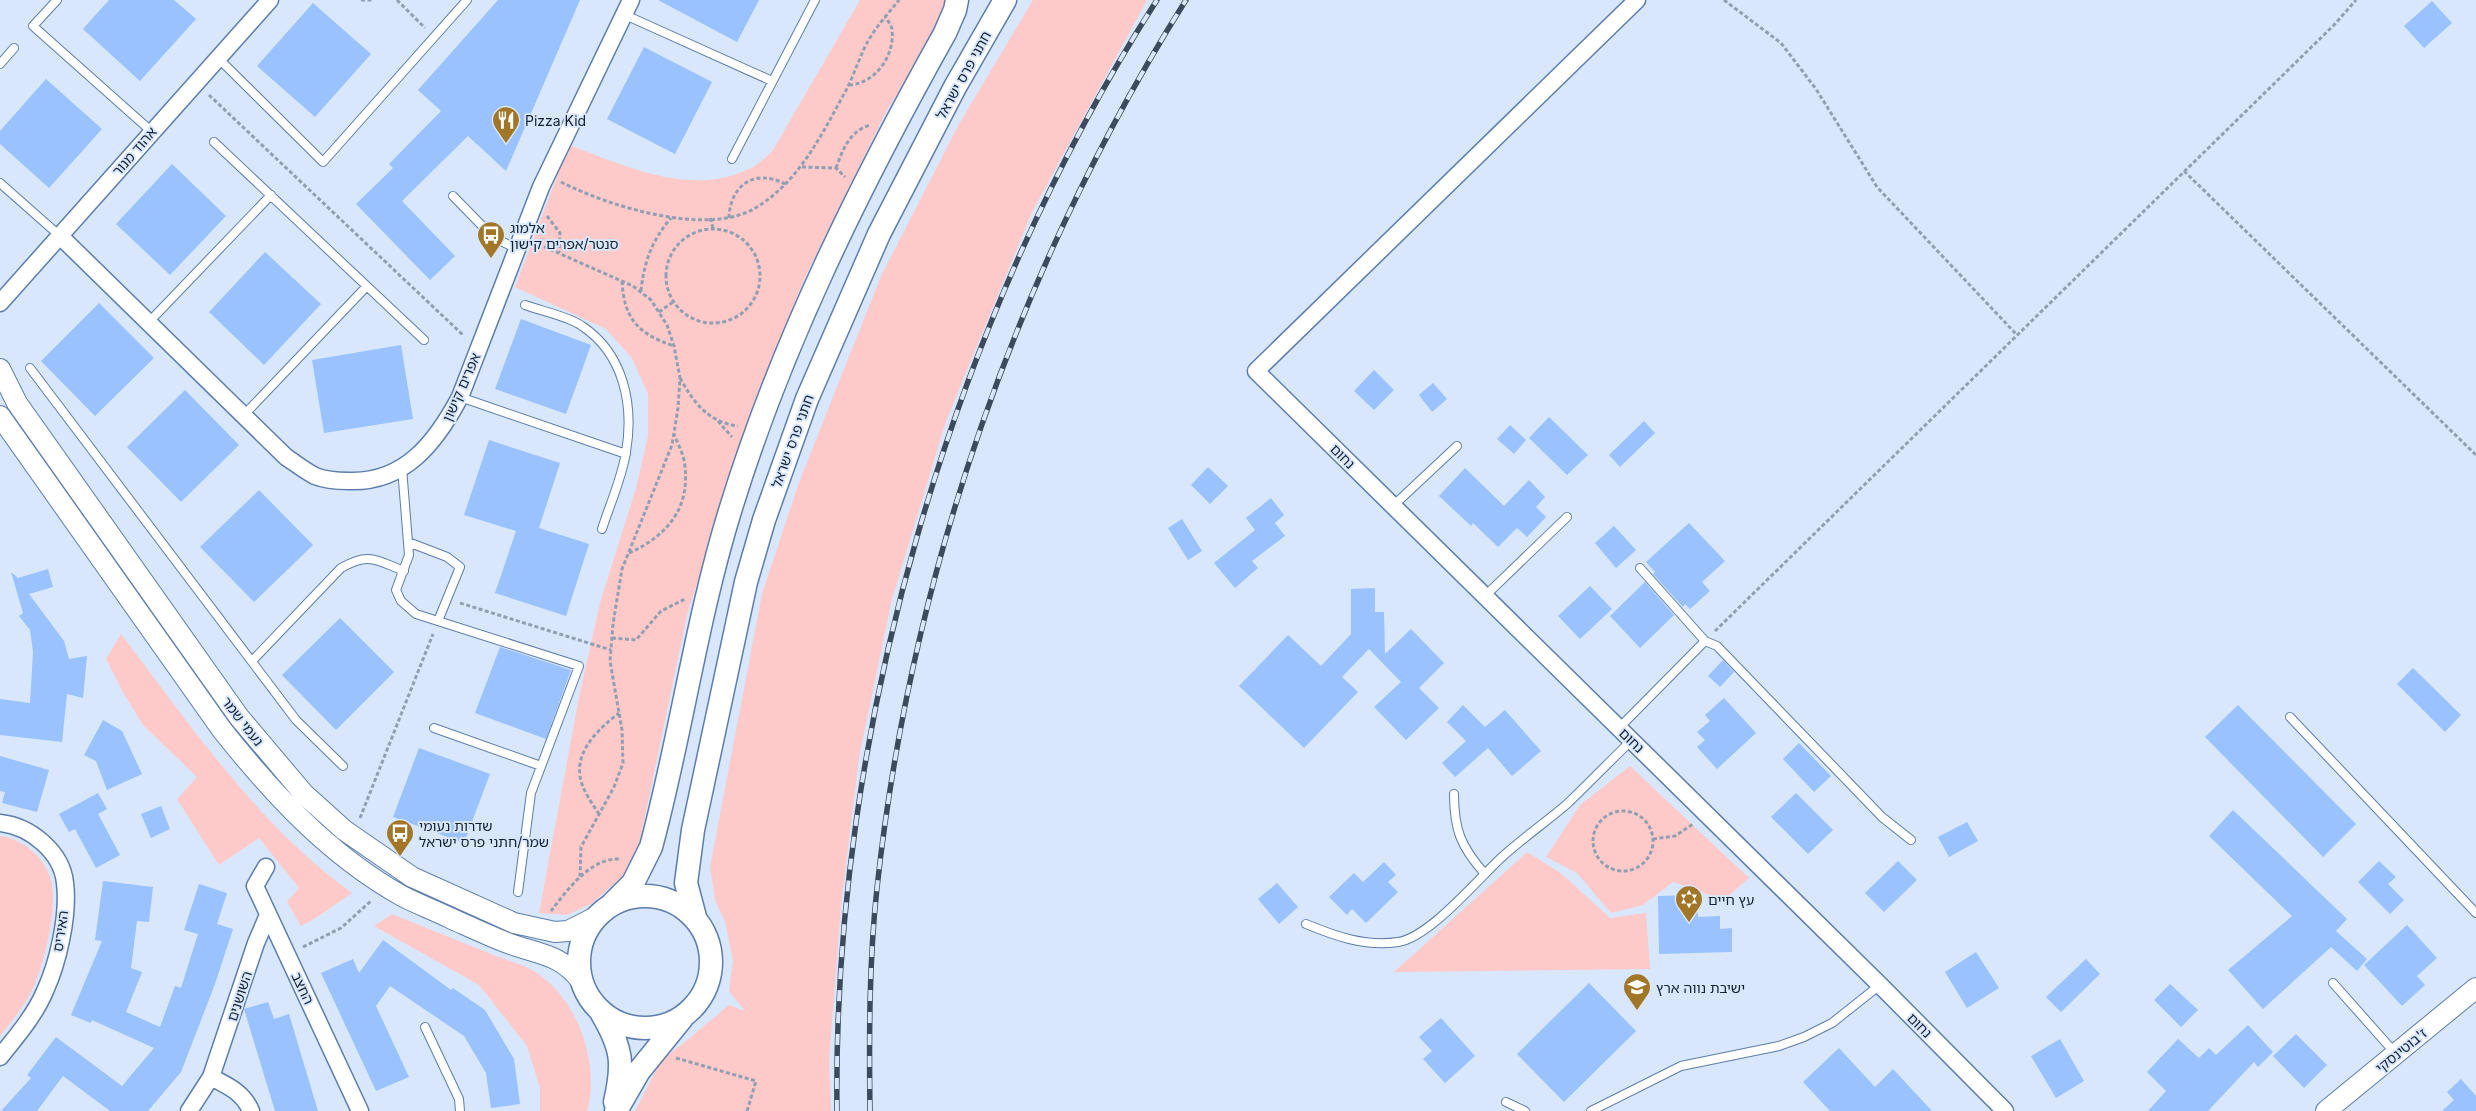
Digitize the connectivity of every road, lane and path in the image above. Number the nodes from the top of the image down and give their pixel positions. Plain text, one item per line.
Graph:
1 (57, 0) edge
2 (270, 0) edge
3 (362, 0) edge
4 (372, 0) edge
5 (397, 0) edge
6 (467, 0) edge
7 (815, 0) edge
8 (957, 0) edge
9 (1004, 0) edge
10 (1636, 0) edge
11 (1724, 0) edge
12 (2356, 0) edge
13 (627, 7) edge
14 (885, 17) dead end
15 (435, 36) junction
16 (14, 48) dead end
17 (218, 58) junction
18 (0, 64) edge
19 (196, 82) junction
20 (772, 82) junction
21 (849, 85) dead end
22 (898, 119) junction
23 (150, 132) junction
24 (214, 142) dead end
25 (732, 159) dead end
26 (802, 167) dead end
27 (836, 168) junction
28 (2184, 171) junction
29 (0, 183) edge
30 (785, 184) dead end
31 (859, 194) junction
32 (271, 195) junction
33 (453, 196) dead end
34 (534, 204) junction
35 (672, 218) dead end
36 (710, 218) dead end
37 (729, 218) dead end
38 (713, 228) junction
39 (60, 236) junction
40 (519, 243) junction
41 (559, 254) junction
42 (622, 281) junction
43 (367, 286) junction
44 (641, 292) junction
45 (672, 302) junction
46 (0, 303) edge
47 (524, 304) dead end
48 (658, 312) junction
49 (149, 322) junction
50 (2017, 335) junction
51 (424, 340) dead end
52 (674, 346) junction
53 (478, 349) junction
54 (30, 368) dead end
55 (0, 369) edge
56 (680, 378) junction
57 (460, 396) junction
58 (0, 416) edge
59 (244, 416) junction
60 (761, 421) junction
61 (674, 433) junction
62 (1457, 446) dead end
63 (626, 454) junction
64 (2476, 455) edge
65 (402, 468) junction
66 (1393, 506) junction
67 (1567, 517) dead end
68 (602, 529) dead end
69 (408, 542) junction
70 (629, 553) junction
71 (1640, 568) dead end
72 (404, 571) junction
73 (1485, 596) junction
74 (447, 599) junction
75 (706, 599) junction
76 (438, 622) junction
77 (612, 638) junction
78 (1705, 641) junction
79 (611, 650) junction
80 (252, 661) junction
81 (619, 712) junction
82 (2290, 717) dead end
83 (434, 728) dead end
84 (1619, 728) junction
85 (1632, 740) junction
86 (343, 766) dead end
87 (541, 766) junction
88 (1454, 794) dead end
89 (1706, 813) junction
90 (599, 815) junction
91 (0, 823) edge
92 (353, 836) junction
93 (1653, 839) junction
94 (1911, 840) dead end
95 (643, 865) junction
96 (266, 867) dead end
97 (1485, 874) junction
98 (580, 878) junction
99 (384, 884) junction
100 (518, 892) dead end
101 (612, 904) junction
102 (2476, 914) edge
103 (268, 915) junction
104 (695, 917) junction
105 (594, 918) junction
106 (1306, 924) dead end
107 (537, 929) junction
108 (287, 955) junction
109 (581, 981) junction
110 (2333, 984) dead end
111 (1880, 985) junction
112 (2476, 988) edge
113 (601, 1013) junction
114 (686, 1014) junction
115 (425, 1027) dead end
116 (654, 1052) junction
117 (2396, 1054) junction
118 (0, 1057) edge
119 (211, 1077) junction
120 (1506, 1102) dead end
121 (189, 1111) edge
122 (250, 1111) edge
123 (360, 1111) edge
124 (460, 1111) edge
125 (614, 1111) edge
126 (747, 1111) edge
127 (1525, 1111) edge
128 (1591, 1111) edge
129 (2005, 1111) edge
130 (2326, 1111) edge

1 - 23 lane
2 - 17 street, אהוד מנור
3 - 4 path
5 - 15 path
6 - 15 lane
7 - 20 lane
8 - 22 main road
9 - 104 main road, חתני פרס ישראל
10 - 66 street, נחום
11 - 50 path
12 - 28 path
13 - 20 lane
13 - 34 street, אפרים קישון
14 - 21 path
15 - 17 lane
16 - 18 lane
17 - 19 street, אהוד מנור
19 - 23 street, אהוד מנור
19 - 53 path
20 - 25 lane
22 - 27 path
22 - 31 main road
23 - 39 street, אהוד מנור
24 - 32 lane
26 - 27 path
27 - 31 path
28 - 50 path
28 - 64 path
29 - 39 lane
30 - 37 path
31 - 60 main road
32 - 43 lane
32 - 49 lane
33 - 40 lane
34 - 40 street, אפרים קישון
34 - 41 path
35 - 44 path
36 - 38 path
38 - 45 path
38 - 45 path
39 - 46 street, אהוד מנור
39 - 49 street, אפרים קישון
40 - 41 path
40 - 53 street, אפרים קישון
41 - 42 path
42 - 44 path
42 - 52 path
43 - 51 lane
43 - 59 lane
44 - 48 path
45 - 48 path
47 - 63 lane
48 - 52 path
49 - 59 street, אפרים קישון
50 - 78 path
52 - 56 path
53 - 57 street, אפרים קישון
54 - 80 lane
55 - 92 street, נעמי שמר
56 - 60 path
56 - 61 path
57 - 63 lane
57 - 65 street, אפרים קישון
58 - 99 street, נעמי שמר
59 - 65 street, אפרים קישון
60 - 75 main road
61 - 70 path
61 - 70 path
62 - 66 lane
63 - 68 lane
65 - 69 lane
66 - 73 street, נחום
67 - 73 lane
69 - 72 lane
69 - 74 lane
70 - 77 path
71 - 78 lane
72 - 76 lane
72 - 80 lane
73 - 84 street, נחום
74 - 76 lane
74 - 79 path
75 - 77 path
75 - 95 main road
76 - 87 lane
76 - 92 path
77 - 79 path
78 - 84 lane
78 - 94 lane
79 - 81 path
80 - 86 lane
81 - 90 path
81 - 90 path
82 - 102 lane
83 - 87 lane
84 - 85 street, נחום
85 - 89 street, נחום
85 - 97 lane
87 - 100 lane
88 - 97 lane
89 - 93 path
89 - 111 street, נחום
90 - 98 path
91 - 118 street, האיריס
92 - 107 street, נעמי שמר
93 - 93 path
95 - 98 path
95 - 101 main road
96 - 103 street, החצב
97 - 106 lane
98 - 107 path
99 - 108 path
99 - 109 street, נעמי שמר
101 - 104 main road
101 - 105 main road
103 - 108 street, החצב
103 - 119 street, השושנים
104 - 114 main road
105 - 107 street, נעמי שמר
105 - 109 main road
108 - 123 street, החצב
109 - 113 main road
110 - 117 lane
111 - 128 lane
111 - 129 street, נחום
112 - 117 street, ז'בוטינסקי
113 - 114 main road
113 - 125 main road
114 - 116 main road
115 - 124 lane
116 - 125 main road
116 - 126 path
117 - 130 street, ז'בוטינסקי
119 - 121 street, השושנים
119 - 122 street
120 - 127 lane

